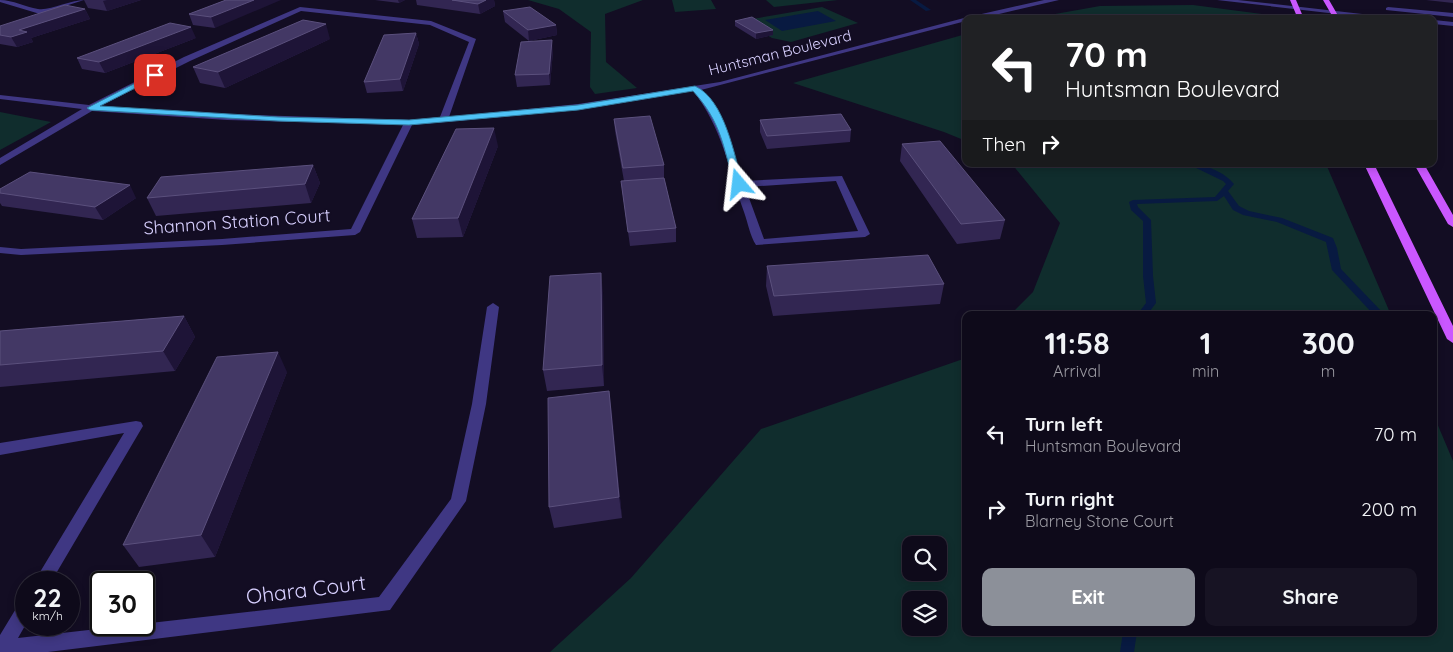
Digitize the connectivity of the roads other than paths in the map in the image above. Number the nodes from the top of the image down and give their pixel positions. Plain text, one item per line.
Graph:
1 (0, 0) edge
2 (81, 0) edge
3 (1056, 0) edge
4 (1220, 0) edge
5 (1294, 2) edge
6 (1327, 2) edge
7 (1357, 6) dead end
8 (1376, 8) dead end
9 (1333, 11) junction
10 (40, 12) junction
11 (984, 15) edge
12 (1299, 15) edge
13 (1335, 15) edge
14 (1368, 15) edge
15 (1453, 15) edge
16 (24, 18) edge
17 (962, 21) edge
18 (1437, 22) edge
19 (1453, 24) edge
20 (695, 88) junction
21 (0, 97) edge
22 (90, 108) junction
23 (444, 119) junction
24 (409, 123) junction
25 (0, 162) edge
26 (1370, 167) edge
27 (1421, 167) edge
28 (739, 184) junction
29 (1453, 224) edge
30 (0, 250) edge
31 (493, 307) dead end
32 (1453, 339) edge
33 (0, 449) edge
34 (49, 571) edge
35 (15, 626) edge
36 (1, 649) edge

1 - 10 street
2 - 10 street
3 - 11 street, Huntsman Boulevard
4 - 5 street
5 - 6 street
5 - 9 street
5 - 12 main road
6 - 7 street
6 - 9 main road
8 - 15 street
9 - 13 main road
9 - 14 street
10 - 16 street
17 - 20 street, Huntsman Boulevard
18 - 19 street
20 - 23 street, Huntsman Boulevard
20 - 28 street
21 - 22 street, Huntsman Boulevard
22 - 23 street
22 - 24 street, Huntsman Boulevard
22 - 25 street
23 - 24 street, Huntsman Boulevard
24 - 30 street, Shannon Station Court
26 - 32 main road
27 - 29 main road
28 - 28 street
31 - 36 street, Ohara Court
33 - 34 street
35 - 36 street, Ohara Court

